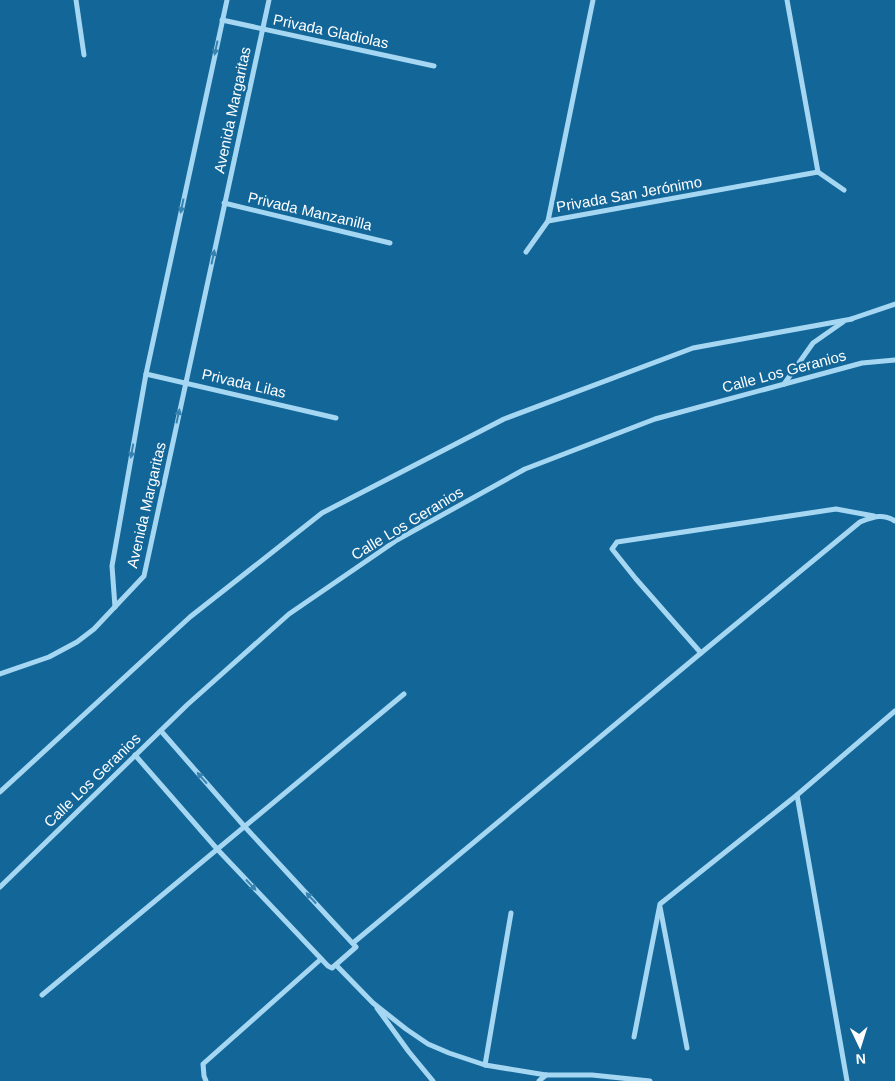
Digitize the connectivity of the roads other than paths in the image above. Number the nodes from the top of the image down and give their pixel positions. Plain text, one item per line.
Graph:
1 (76, 0) edge
2 (227, 0) edge
3 (269, 0) edge
4 (593, 0) edge
5 (787, 0) edge
6 (222, 20) junction
7 (263, 29) junction
8 (84, 55) dead end
9 (434, 66) dead end
10 (818, 172) junction
11 (844, 190) dead end
12 (224, 203) junction
13 (548, 221) junction
14 (390, 243) dead end
15 (526, 252) dead end
16 (895, 304) edge
17 (852, 319) junction
18 (895, 360) edge
19 (146, 374) junction
20 (186, 383) junction
21 (783, 384) junction
22 (336, 418) dead end
23 (875, 516) junction
24 (895, 521) edge
25 (115, 607) junction
26 (701, 653) junction
27 (0, 674) edge
28 (404, 694) dead end
29 (895, 711) edge
30 (160, 731) junction
31 (136, 755) junction
32 (0, 792) edge
33 (797, 795) junction
34 (245, 827) junction
35 (218, 850) junction
36 (0, 887) edge
37 (660, 904) junction
38 (511, 912) dead end
39 (353, 943) junction
40 (321, 959) junction
41 (336, 966) junction
42 (42, 995) dead end
43 (373, 1002) junction
44 (634, 1037) dead end
45 (687, 1048) dead end
46 (485, 1065) junction
47 (546, 1075) junction
48 (206, 1081) edge
49 (432, 1081) edge
50 (539, 1081) edge
51 (650, 1081) edge
52 (847, 1081) edge

1 - 8 street
2 - 6 street, Avenida Margaritas
3 - 7 street, Avenida Margaritas
4 - 13 street, Privada San Jerónimo
5 - 10 street
6 - 7 street, Privada Gladiolas
6 -> 19 street, Avenida Margaritas
7 - 9 street, Privada Gladiolas
7 - 12 street, Avenida Margaritas
10 - 11 street
10 - 13 street, Privada San Jerónimo
12 - 14 street, Privada Manzanilla
20 -> 12 street, Avenida Margaritas
13 - 15 street
16 - 17 street
17 - 21 street
17 - 32 street
18 - 21 street, Calle Los Geranios
19 - 20 street, Privada Lilas
19 -> 25 street, Avenida Margaritas
20 - 22 street, Privada Lilas
25 -> 20 street, Avenida Margaritas
21 - 30 street, Calle Los Geranios
23 - 24 street
23 - 26 street
23 - 26 street
25 - 27 street
26 - 39 street
28 - 34 street
29 - 33 street
30 - 31 street, Calle Los Geranios
34 -> 30 street
31 - 35 street
31 - 36 street, Calle Los Geranios
33 - 37 street
33 - 52 street
34 - 35 street
39 -> 34 street
35 -> 40 street
35 - 42 street
37 - 44 street
37 - 45 street
38 - 46 street
39 - 41 street
40 - 41 street
40 - 48 street
41 - 43 street
43 - 46 street
43 - 49 street
46 - 47 street
47 - 50 street
47 - 51 street

